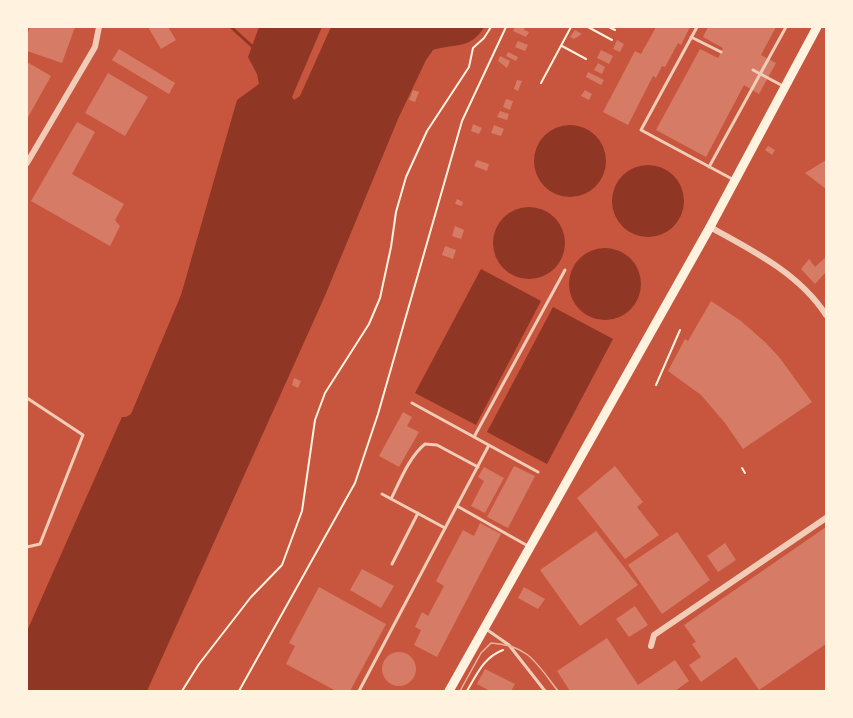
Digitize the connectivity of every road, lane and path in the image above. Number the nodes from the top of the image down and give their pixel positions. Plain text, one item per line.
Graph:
1 (99, 27) edge
2 (491, 27) edge
3 (506, 27) edge
4 (572, 27) edge
5 (588, 27) edge
6 (609, 27) edge
7 (697, 27) edge
8 (786, 27) edge
9 (817, 27) edge
10 (615, 30) dead end
11 (692, 37) junction
12 (612, 40) dead end
13 (561, 46) junction
14 (721, 52) dead end
15 (586, 59) dead end
16 (753, 70) dead end
17 (760, 74) junction
18 (541, 83) dead end
19 (786, 87) junction
20 (27, 163) edge
21 (709, 167) junction
22 (735, 181) junction
23 (710, 227) junction
24 (565, 270) dead end
25 (826, 315) edge
26 (680, 330) dead end
27 (667, 361) junction
28 (671, 364) dead end
29 (656, 385) dead end
30 (27, 398) edge
31 (412, 403) dead end
32 (474, 437) junction
33 (489, 445) junction
34 (478, 466) junction
35 (742, 468) dead end
36 (538, 472) dead end
37 (745, 473) dead end
38 (382, 494) dead end
39 (391, 499) junction
40 (457, 506) junction
41 (418, 513) junction
42 (826, 518) edge
43 (445, 528) junction
44 (27, 547) edge
45 (530, 547) junction
46 (392, 564) dead end
47 (485, 628) junction
48 (651, 646) dead end
49 (514, 651) junction
50 (182, 691) edge
51 (239, 691) edge
52 (359, 691) edge
53 (449, 691) edge
54 (467, 691) edge
55 (545, 691) edge

1 - 20 street
2 - 50 path
3 - 51 path
4 - 13 path
5 - 12 path
6 - 10 path
7 - 11 lane
8 - 17 lane
9 - 19 main road
11 - 14 lane
11 - 21 lane
13 - 15 path
13 - 18 path
16 - 17 lane
17 - 19 lane
17 - 21 lane
19 - 22 main road
21 - 22 lane
22 - 23 main road
23 - 25 street
23 - 45 main road
24 - 32 lane
26 - 27 path
27 - 28 path
27 - 29 path
30 - 44 lane
31 - 32 lane
32 - 33 lane
33 - 34 lane
33 - 36 lane
34 - 39 lane
34 - 40 lane
35 - 37 path
38 - 39 lane
39 - 41 lane
40 - 43 lane
40 - 45 lane
41 - 43 lane
41 - 46 lane
42 - 48 street
43 - 52 lane
45 - 47 main road
47 - 49 lane
47 - 53 main road
49 - 54 path
49 - 55 lane

